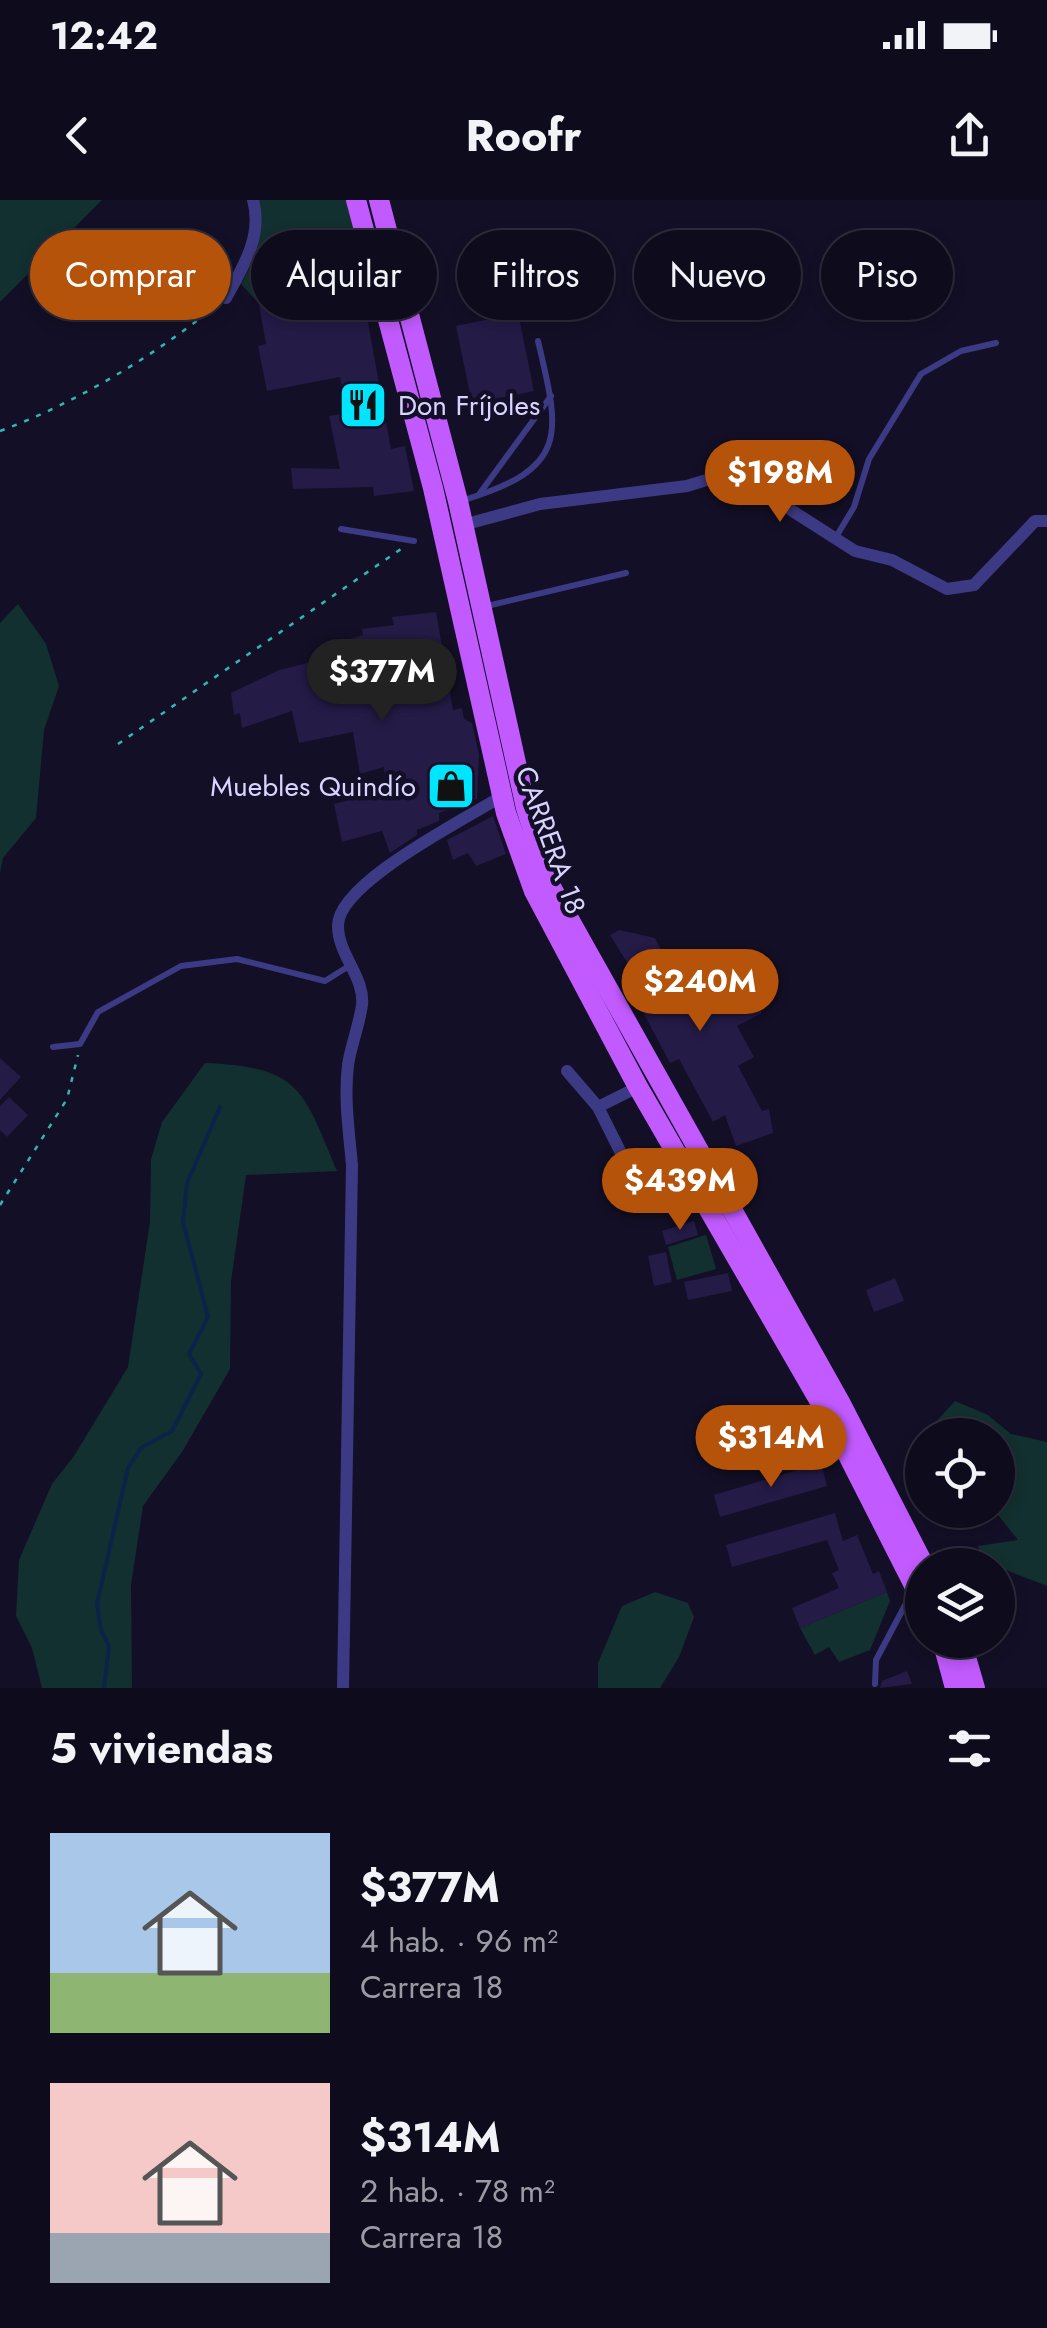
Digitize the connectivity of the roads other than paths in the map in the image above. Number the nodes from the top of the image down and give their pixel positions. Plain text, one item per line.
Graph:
1 (252, 200) edge
2 (356, 200) edge
3 (378, 200) edge
4 (231, 289) edge
5 (538, 341) dead end
6 (996, 343) dead end
7 (551, 396) junction
8 (479, 494) junction
9 (458, 501) junction
10 (1047, 521) edge
11 (463, 525) junction
12 (341, 529) dead end
13 (836, 537) junction
14 (414, 540) road end
15 (626, 572) dead end
16 (481, 607) junction
17 (502, 796) junction
18 (349, 966) junction
19 (52, 1047) dead end
20 (567, 1071) dead end
21 (638, 1087) junction
22 (598, 1107) junction
23 (646, 1203) dead end
24 (915, 1548) edge
25 (905, 1567) edge
26 (905, 1615) edge
27 (947, 1658) edge
28 (966, 1658) edge
29 (875, 1684) dead end
30 (343, 1688) edge
31 (956, 1688) edge
32 (975, 1688) edge

1 - 4 street
2 - 17 main road, CARRERA 18
3 - 9 main road, CARRERA 18
5 - 7 lane
6 - 13 lane
7 - 8 lane
7 - 8 lane
8 - 9 lane
9 - 11 main road, CARRERA 18
10 - 13 street
11 - 13 street
11 - 16 main road, CARRERA 18
12 - 14 lane
15 - 16 lane
16 - 24 main road, CARRERA 18
17 - 18 street
17 - 21 main road, CARRERA 18
18 - 19 lane
18 - 30 street
20 - 22 street
21 - 22 street
21 - 25 main road, CARRERA 18
22 - 23 street
26 - 29 lane
27 - 31 main road
28 - 32 main road

